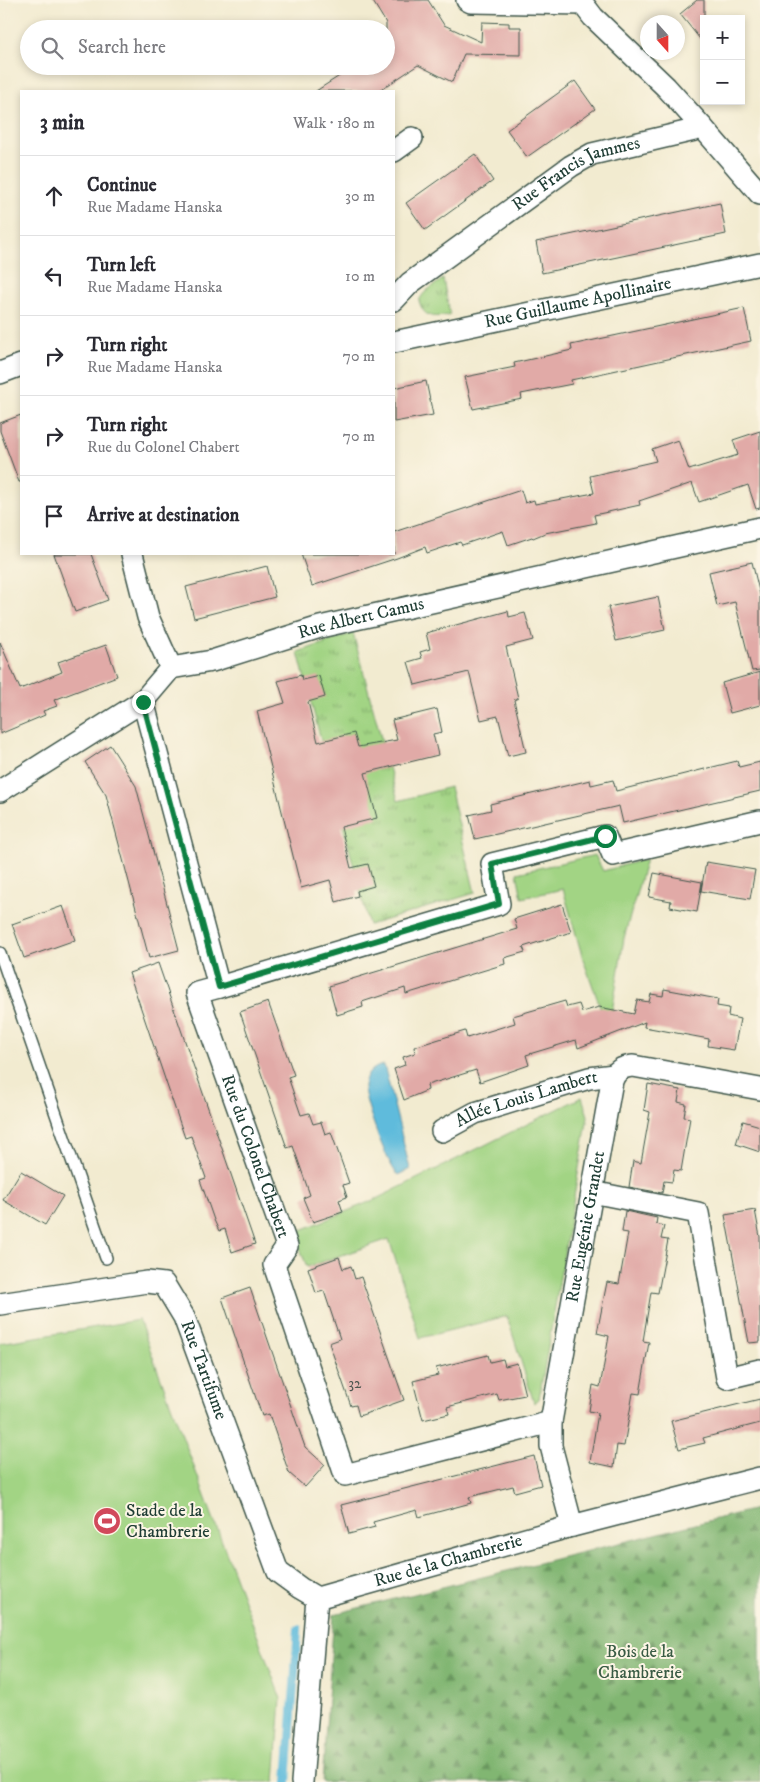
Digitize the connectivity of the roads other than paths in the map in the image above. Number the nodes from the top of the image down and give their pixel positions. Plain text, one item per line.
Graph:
1 (467, 0) edge
2 (582, 2) edge
3 (703, 128) junction
4 (412, 138) dead end
5 (395, 150) edge
6 (760, 194) edge
7 (760, 264) edge
8 (395, 299) edge
9 (395, 342) edge
10 (20, 365) edge
11 (0, 373) edge
12 (760, 528) edge
13 (132, 555) edge
14 (171, 668) junction
15 (143, 702) junction
16 (0, 791) edge
17 (760, 821) edge
18 (0, 953) edge
19 (219, 987) junction
20 (614, 1075) junction
21 (760, 1089) edge
22 (442, 1131) dead end
23 (592, 1192) junction
24 (106, 1258) dead end
25 (0, 1304) edge
26 (760, 1370) edge
27 (551, 1422) junction
28 (760, 1478) edge
29 (572, 1526) junction
30 (317, 1598) junction
31 (302, 1782) edge

1 - 2 street
2 - 3 street
3 - 6 street
3 - 8 street, Rue Francis Jammes
4 - 5 street
7 - 9 street, Rue Guillaume Apollinaire
10 - 11 street
12 - 14 street, Rue Albert Camus
13 - 14 street
14 - 15 street
15 - 16 street
15 - 19 street
17 - 19 street
18 - 24 lane
19 - 27 street, Rue du Colonel Chabert
20 - 21 street
20 - 22 street, Allée Louis Lambert
20 - 23 street, Rue Eugénie Grandet
23 - 26 street
23 - 27 street, Rue Eugénie Grandet
25 - 30 street, Rue Tartifume
27 - 29 street, Rue Eugénie Grandet
28 - 29 street, Rue de la Chambrerie
29 - 30 street, Rue de la Chambrerie
30 - 31 street

